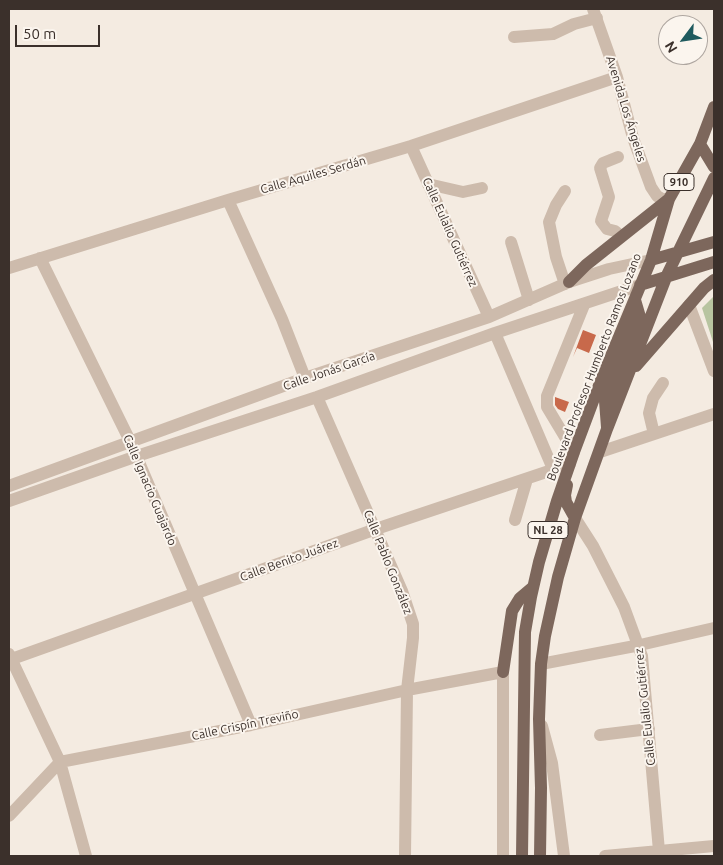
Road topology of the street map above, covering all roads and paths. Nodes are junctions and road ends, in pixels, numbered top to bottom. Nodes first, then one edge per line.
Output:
1 (595, 14) edge
2 (514, 37) dead end
3 (617, 78) junction
4 (714, 107) edge
5 (700, 144) junction
6 (411, 146) junction
7 (618, 157) dead end
8 (714, 167) edge
9 (714, 178) edge
10 (428, 184) junction
11 (482, 188) dead end
12 (566, 191) dead end
13 (669, 199) junction
14 (228, 200) junction
15 (621, 236) junction
16 (511, 242) dead end
17 (714, 242) edge
18 (678, 253) junction
19 (40, 258) junction
20 (651, 260) junction
21 (714, 262) edge
22 (9, 268) edge
23 (668, 275) junction
24 (714, 280) edge
25 (567, 283) junction
26 (640, 285) junction
27 (530, 300) junction
28 (635, 300) junction
29 (584, 305) junction
30 (689, 305) junction
31 (489, 317) junction
32 (495, 333) junction
33 (714, 371) edge
34 (630, 374) junction
35 (305, 378) junction
36 (663, 383) dead end
37 (317, 397) junction
38 (714, 414) edge
39 (607, 430) junction
40 (654, 434) junction
41 (130, 441) junction
42 (600, 452) junction
43 (137, 456) junction
44 (571, 462) junction
45 (553, 469) junction
46 (527, 479) junction
47 (9, 486) edge
48 (9, 501) edge
49 (575, 518) junction
50 (515, 520) dead end
51 (376, 529) junction
52 (533, 586) junction
53 (194, 593) junction
54 (714, 628) edge
55 (640, 645) junction
56 (9, 657) edge
57 (541, 664) junction
58 (504, 672) junction
59 (407, 690) junction
60 (539, 719) junction
61 (251, 725) junction
62 (649, 729) junction
63 (600, 735) dead end
64 (60, 762) junction
65 (9, 816) edge
66 (714, 846) edge
67 (660, 851) junction
68 (86, 856) edge
69 (404, 856) edge
70 (502, 856) edge
71 (522, 856) edge
72 (540, 856) edge
73 (564, 856) edge
74 (605, 856) edge

1 - 2 street
1 - 3 street, Avenida Los Ángeles
3 - 6 street, Calle Aquiles Serdán
3 - 13 street, Avenida Los Ángeles
4 - 5 main road, Boulevard Profesor Humberto Ramos Lozano / 910
5 - 8 main road
5 - 13 main road, Boulevard Profesor Humberto Ramos Lozano / 910
6 - 10 street, Calle Eulalio Gutiérrez
6 - 14 street, Calle Aquiles Serdán
7 - 15 street
9 - 18 main road, 910
10 - 11 street
10 - 31 street, Calle Eulalio Gutiérrez
12 - 25 street
13 - 15 main road
13 - 20 main road, Boulevard Profesor Humberto Ramos Lozano / 910
14 - 19 street, Calle Aquiles Serdán
14 - 35 street
15 - 25 main road
16 - 27 street
17 - 18 main road
18 - 20 main road
18 - 23 main road, NL 28
19 - 22 street, Calle Aquiles Serdán
19 - 41 street, Calle Ignacio Guajardo
20 - 25 street, Calle Jonás García
20 - 26 main road, Boulevard Profesor Humberto Ramos Lozano / NL 28
21 - 23 main road
23 - 26 main road
23 - 34 main road, NL 28
24 - 30 main road
25 - 27 street, Calle Jonás García
26 - 28 main road, Boulevard Profesor Humberto Ramos Lozano / NL 28
26 - 29 street, Calle Jonás García
27 - 31 street, Calle Jonás García
28 - 39 main road
28 - 44 main road, Boulevard Profesor Humberto Ramos Lozano / NL 28
29 - 32 street, Calle Jonás García
29 - 44 street
30 - 33 street
30 - 34 main road
31 - 35 street, Calle Jonás García
32 - 37 street, Calle Jonás García
32 - 45 street
34 - 39 main road, NL 28
35 - 41 street, Calle Jonás García
36 - 40 street
37 - 43 street, Calle Jonás García
37 - 51 street, Calle Pablo González
38 - 40 street
39 - 42 main road, NL 28
40 - 42 street
41 - 43 street, Calle Ignacio Guajardo
41 - 47 street, Calle Jonás García
42 - 49 main road, NL 28
43 - 48 street, Calle Jonás García
43 - 53 street, Calle Ignacio Guajardo
44 - 45 street, Calle Benito Juárez
44 - 49 main road
44 - 52 main road, Boulevard Profesor Humberto Ramos Lozano / NL 28
45 - 46 street, Calle Benito Juárez
46 - 50 street
46 - 51 street, Calle Benito Juárez
49 - 55 street, Calle Eulalio Gutiérrez
49 - 57 main road, NL 28
51 - 53 street, Calle Benito Juárez
51 - 59 street, Calle Pablo González
52 - 58 main road
52 - 71 main road, Boulevard Profesor Humberto Ramos Lozano / NL 28
53 - 56 street, Calle Benito Juárez
53 - 61 street, Calle Ignacio Guajardo
54 - 55 street
55 - 57 street
55 - 62 street, Calle Eulalio Gutiérrez
56 - 64 street
57 - 60 main road, NL 28
58 - 59 street, Calle Crispín Treviño
58 - 70 street
59 - 61 street, Calle Crispín Treviño
59 - 69 street, Calle Pablo González
60 - 72 main road, NL 28
60 - 73 street
61 - 64 street, Calle Crispín Treviño
62 - 63 street
62 - 67 street, Calle Eulalio Gutiérrez
64 - 65 street
64 - 68 street
66 - 67 street
67 - 74 street

